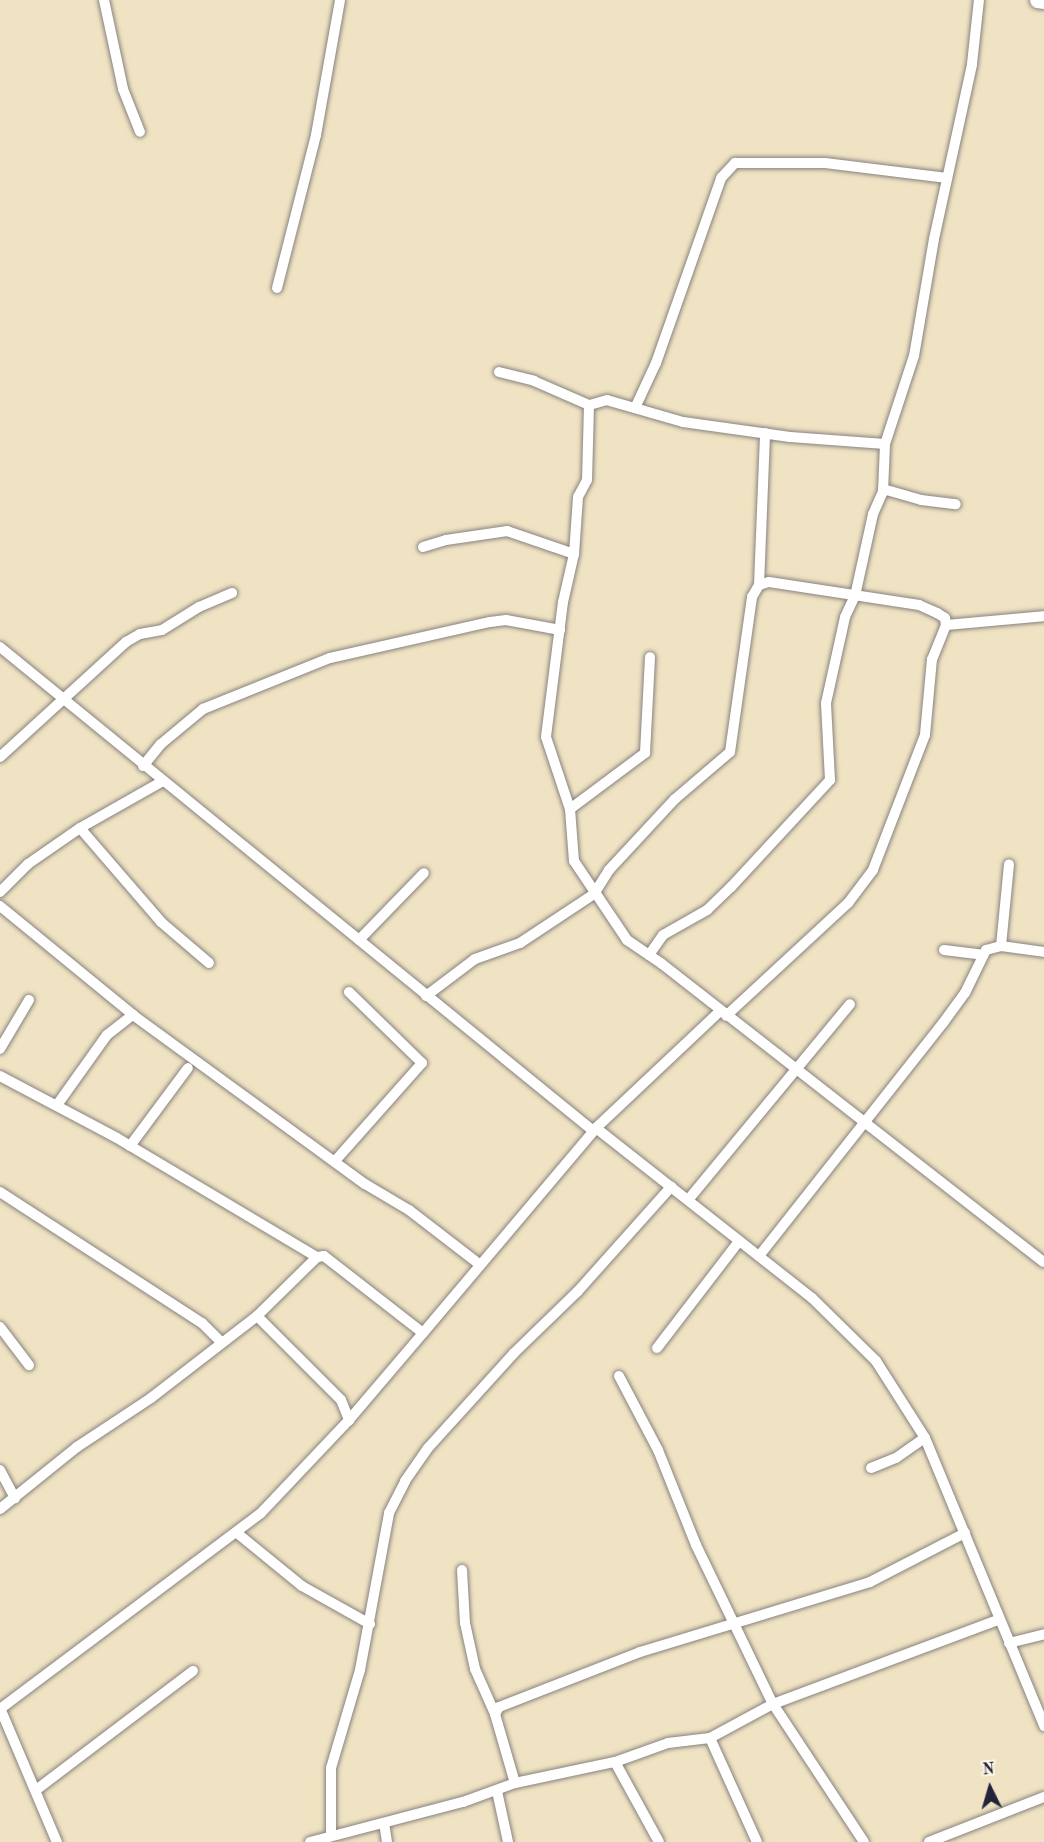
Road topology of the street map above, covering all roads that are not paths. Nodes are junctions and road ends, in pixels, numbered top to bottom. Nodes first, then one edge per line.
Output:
1 (104, 0) edge
2 (340, 0) edge
3 (979, 0) edge
4 (1036, 0) edge
5 (1044, 2) edge
6 (140, 132) dead end
7 (947, 178) junction
8 (277, 288) dead end
9 (499, 372) dead end
10 (589, 405) junction
11 (636, 408) junction
12 (765, 433) junction
13 (885, 444) junction
14 (883, 489) junction
15 (956, 504) dead end
16 (423, 547) dead end
17 (574, 554) junction
18 (759, 585) junction
19 (232, 593) dead end
20 (855, 596) junction
21 (1044, 616) edge
22 (946, 625) junction
23 (560, 630) junction
24 (0, 647) edge
25 (651, 657) dead end
26 (63, 699) junction
27 (0, 757) edge
28 (143, 766) junction
29 (163, 782) junction
30 (570, 809) junction
31 (80, 828) junction
32 (1009, 864) dead end
33 (424, 873) dead end
34 (0, 892) edge
35 (594, 894) junction
36 (0, 906) edge
37 (358, 940) junction
38 (1001, 946) junction
39 (944, 951) dead end
40 (1044, 952) edge
41 (649, 955) junction
42 (982, 955) junction
43 (209, 963) dead end
44 (349, 992) dead end
45 (426, 996) junction
46 (29, 1000) dead end
47 (850, 1004) dead end
48 (723, 1014) junction
49 (133, 1015) junction
50 (0, 1049) edge
51 (188, 1068) dead end
52 (794, 1069) junction
53 (0, 1076) edge
54 (57, 1105) junction
55 (864, 1124) junction
56 (594, 1129) junction
57 (130, 1146) junction
58 (335, 1161) junction
59 (671, 1187) junction
60 (0, 1192) edge
61 (688, 1200) junction
62 (739, 1240) junction
63 (759, 1256) junction
64 (316, 1257) junction
65 (1044, 1262) edge
66 (479, 1264) junction
67 (257, 1316) junction
68 (0, 1327) edge
69 (423, 1333) junction
70 (222, 1343) junction
71 (657, 1348) dead end
72 (29, 1365) dead end
73 (619, 1376) dead end
74 (349, 1420) junction
75 (925, 1438) junction
76 (871, 1468) dead end
77 (0, 1470) edge
78 (15, 1498) junction
79 (0, 1509) edge
80 (237, 1533) junction
81 (965, 1533) junction
82 (462, 1570) dead end
83 (999, 1620) junction
84 (731, 1622) junction
85 (370, 1624) junction
86 (1044, 1634) edge
87 (1009, 1643) junction
88 (193, 1671) dead end
89 (773, 1704) junction
90 (0, 1709) edge
91 (495, 1714) junction
92 (1044, 1726) edge
93 (710, 1738) junction
94 (615, 1762) junction
95 (515, 1783) junction
96 (36, 1790) junction
97 (496, 1791) junction
98 (1044, 1797) edge
99 (384, 1823) junction
100 (331, 1836) junction
101 (57, 1842) edge
102 (310, 1842) edge
103 (387, 1842) edge
104 (508, 1842) edge
105 (659, 1842) edge
106 (757, 1842) edge
107 (864, 1842) edge
108 (929, 1842) edge

1 - 6 street
2 - 8 street
3 - 7 street
4 - 5 street
7 - 11 street
7 - 13 street
9 - 10 street
10 - 11 street
10 - 17 street
11 - 12 street
12 - 13 street
12 - 18 street
13 - 14 street
14 - 15 street
14 - 20 street
16 - 17 street
17 - 23 street
18 - 20 street
18 - 35 street
19 - 26 street
20 - 22 street
20 - 41 street
21 - 22 street
22 - 48 street
23 - 28 street
23 - 30 street
24 - 26 street
25 - 30 street
26 - 27 street
26 - 28 street
28 - 29 street
29 - 31 street
29 - 37 street
30 - 35 street
31 - 34 street
31 - 43 street
32 - 38 street
33 - 37 street
35 - 41 street
35 - 45 street
36 - 49 street
37 - 45 street
38 - 40 street
38 - 42 street
39 - 42 street
41 - 48 street
42 - 55 street
44 - 58 street
45 - 56 street
46 - 50 street
47 - 52 street
48 - 52 street
48 - 56 street
49 - 54 street
49 - 58 street
51 - 57 street
52 - 55 street
52 - 61 street
53 - 54 street
54 - 57 street
55 - 63 street
55 - 65 street
56 - 59 street
56 - 66 street
57 - 64 street
58 - 66 street
59 - 61 street
59 - 85 street
60 - 70 street
61 - 62 street
62 - 63 street
62 - 71 street
63 - 75 street
64 - 67 street
64 - 69 street
66 - 69 street
67 - 70 street
67 - 74 street
68 - 72 street
69 - 74 street
70 - 78 street
73 - 84 street
74 - 80 street
75 - 76 street
75 - 81 street
77 - 78 street
78 - 79 street
80 - 85 street
80 - 90 street
81 - 83 street
81 - 84 street
82 - 91 street
83 - 87 street
83 - 89 street
84 - 89 street
84 - 91 street
85 - 100 street
86 - 87 street
87 - 92 street
88 - 96 street
89 - 93 street
89 - 107 street
90 - 96 street
91 - 95 street
93 - 94 street
93 - 106 street
94 - 95 street
94 - 105 street
95 - 97 street
96 - 101 street
97 - 99 street
97 - 104 street
98 - 108 street
99 - 100 street
99 - 103 street
100 - 102 street

